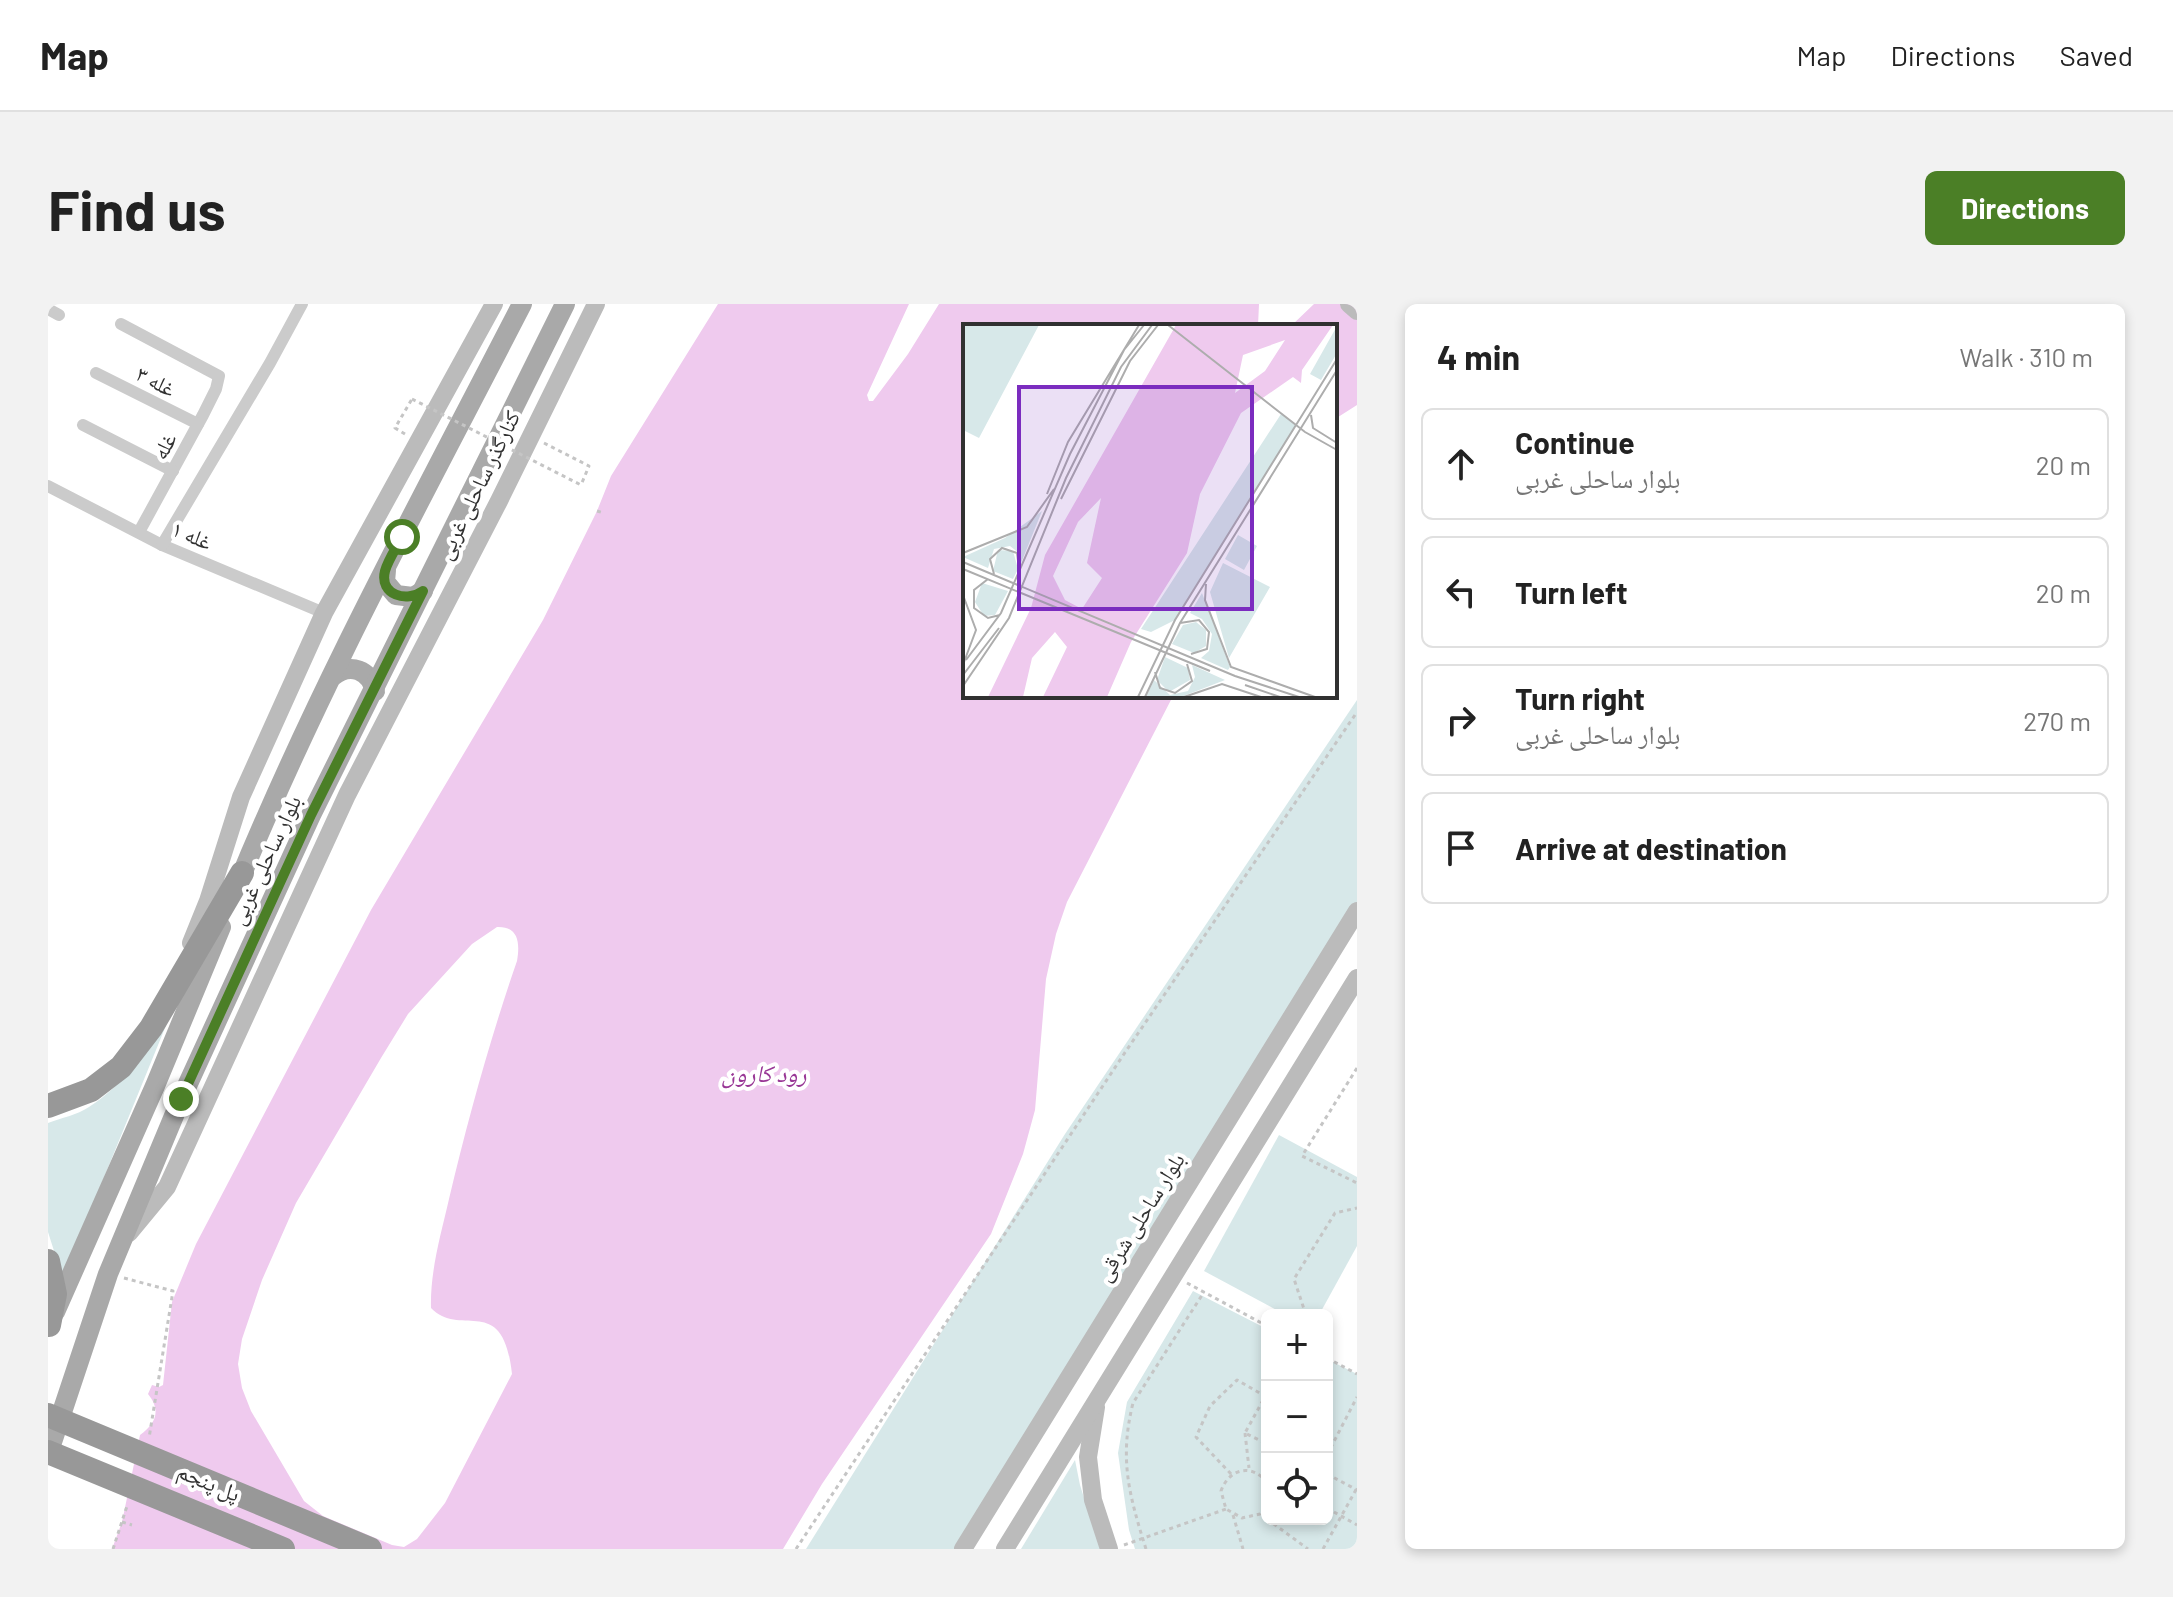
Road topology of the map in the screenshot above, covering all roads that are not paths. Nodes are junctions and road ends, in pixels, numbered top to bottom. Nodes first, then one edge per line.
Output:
1 (302, 304) edge
2 (494, 304) edge
3 (522, 304) edge
4 (565, 304) edge
5 (596, 304) edge
6 (1349, 304) edge
7 (1357, 311) edge
8 (121, 324) dead end
9 (96, 373) dead end
10 (198, 424) junction
11 (83, 425) dead end
12 (173, 471) junction
13 (48, 486) edge
14 (139, 532) junction
15 (162, 545) junction
16 (386, 570) junction
17 (423, 591) junction
18 (324, 613) junction
19 (333, 676) junction
20 (375, 691) junction
21 (242, 873) junction
22 (1357, 911) edge
23 (1357, 978) edge
24 (166, 1004) junction
25 (48, 1106) edge
26 (122, 1241) junction
27 (48, 1261) edge
28 (49, 1326) edge
29 (1098, 1398) junction
30 (48, 1415) edge
31 (48, 1453) edge
32 (1115, 1547) edge
33 (283, 1549) edge
34 (370, 1549) edge
35 (963, 1549) edge
36 (1005, 1549) edge

1 - 15 street
2 - 18 street
3 - 16 main road, بلوار ساحلی غربی
4 - 17 main road, بلوار ساحلی غربی
5 - 26 street, کنارگذر ساحلی غربی
6 - 7 street
8 - 10 street, غله
9 - 10 street, غله ۳
10 - 12 street, غله
11 - 12 street
12 - 14 street, غله
13 - 14 street, غله ۱
14 - 15 street, غله ۱
15 - 18 street, غله ۱
16 - 17 main road
16 - 19 main road, بلوار ساحلی غربی
17 - 20 main road, بلوار ساحلی غربی
18 - 24 street
19 - 20 main road
19 - 21 main road, بلوار ساحلی غربی
20 - 26 main road, بلوار ساحلی غربی
21 - 24 highway
21 - 28 main road, بلوار ساحلی غربی
22 - 35 street, بلوار ساحلی شرقی
23 - 29 street
24 - 25 highway
26 - 31 main road, بلوار ساحلی غربی
27 - 28 highway
29 - 32 street
29 - 36 street
30 - 34 highway, پل پنجم, bridge
31 - 33 highway, پل پنجم, bridge

